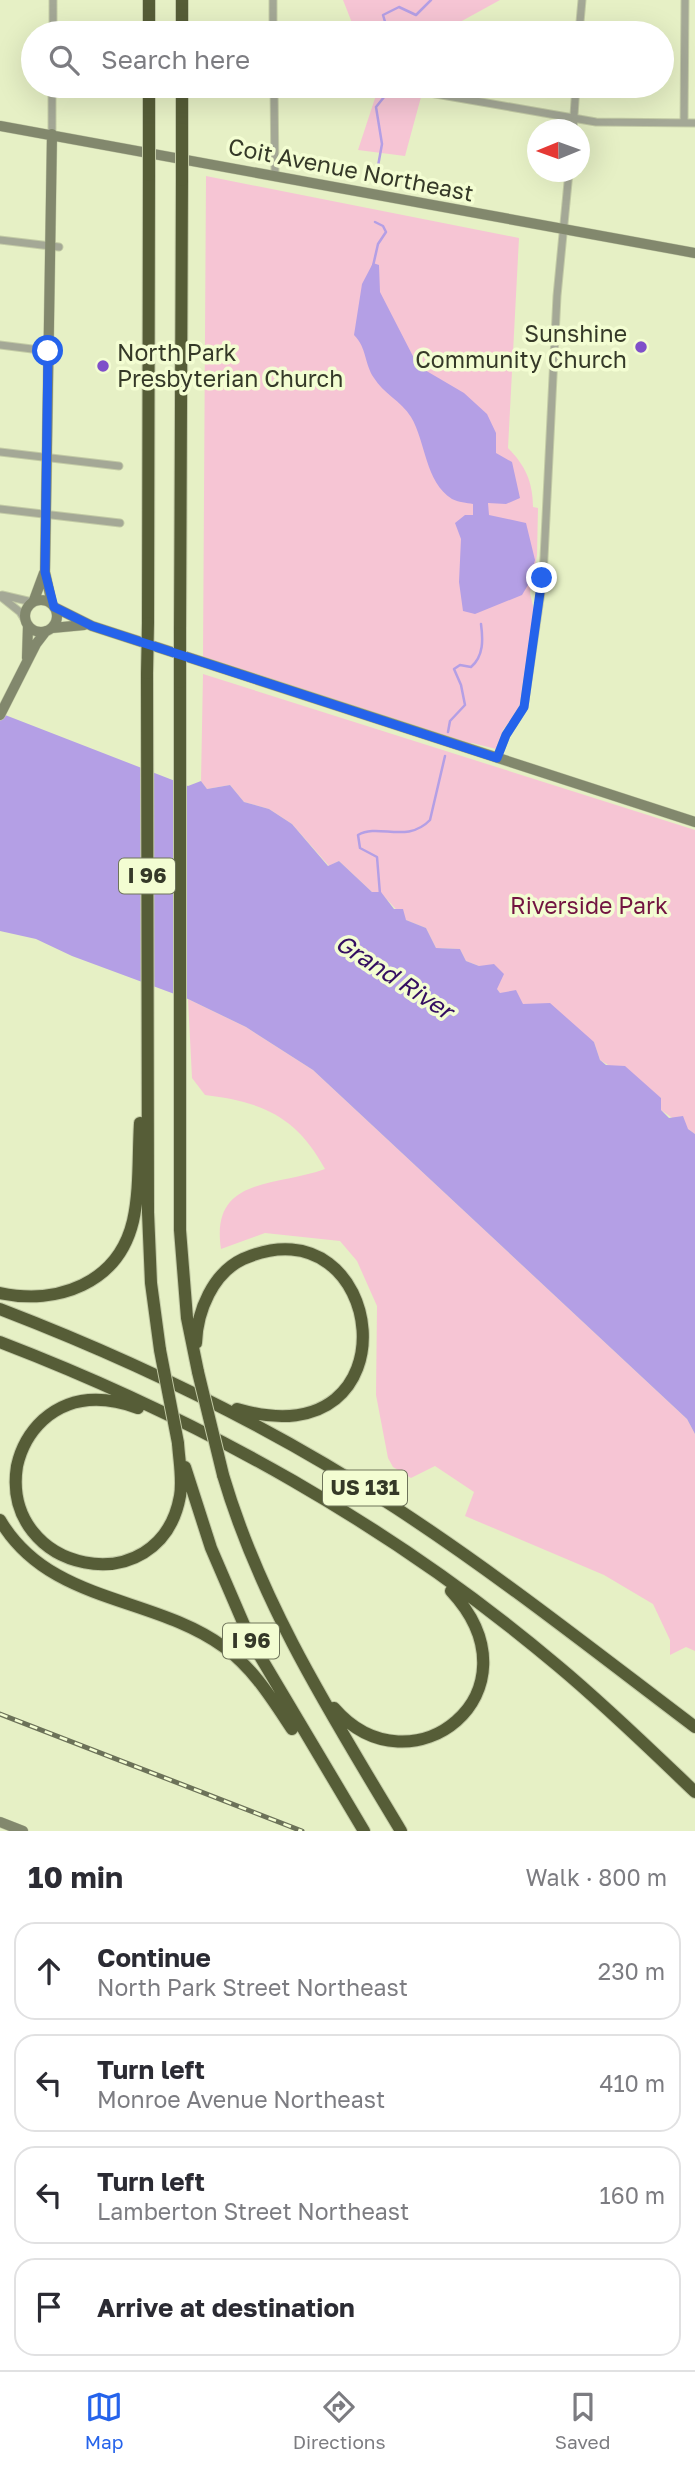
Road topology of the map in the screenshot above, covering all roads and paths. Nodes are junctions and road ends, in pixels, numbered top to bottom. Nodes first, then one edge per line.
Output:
1 (53, 0) edge
2 (149, 0) edge
3 (182, 0) edge
4 (274, 0) edge
5 (582, 0) edge
6 (685, 0) edge
7 (53, 21) edge
8 (149, 21) edge
9 (182, 21) edge
10 (274, 21) edge
11 (580, 21) edge
12 (52, 98) edge
13 (149, 98) edge
14 (182, 98) edge
15 (274, 98) edge
16 (461, 98) edge
17 (575, 98) edge
18 (574, 116) junction
19 (574, 119) edge
20 (684, 123) junction
21 (695, 123) edge
22 (0, 126) edge
23 (51, 134) junction
24 (275, 175) junction
25 (568, 182) edge
26 (564, 229) junction
27 (0, 240) edge
28 (54, 246) junction
29 (695, 253) edge
30 (0, 345) edge
31 (48, 351) junction
32 (0, 452) edge
33 (46, 458) junction
34 (119, 466) dead end
35 (0, 509) edge
36 (47, 514) junction
37 (120, 523) dead end
38 (45, 572) junction
39 (0, 595) edge
40 (33, 601) junction
41 (53, 606) junction
42 (26, 623) junction
43 (92, 626) junction
44 (49, 630) junction
45 (27, 662) junction
46 (0, 715) edge
47 (497, 758) junction
48 (695, 822) edge
49 (148, 1064) junction
50 (0, 1293) edge
51 (0, 1309) edge
52 (0, 1342) edge
53 (197, 1366) junction
54 (217, 1403) junction
55 (199, 1428) junction
56 (178, 1443) junction
57 (0, 1520) edge
58 (435, 1572) junction
59 (309, 1676) junction
60 (695, 1727) edge
61 (324, 1768) junction
62 (695, 1792) edge
63 (0, 1822) edge
64 (362, 1827) edge
65 (23, 1831) edge
66 (401, 1831) edge

1 - 7 street
2 - 8 highway
3 - 9 highway
4 - 10 street
5 - 11 street
6 - 20 street
12 - 23 street
13 - 49 highway, I 96, bridge
14 - 53 highway, I 96, bridge
15 - 24 street
16 - 18 street
17 - 18 street
18 - 19 street
18 - 20 street
20 - 21 street
22 - 23 main road, Coit Avenue Northeast
23 - 24 main road, Coit Avenue Northeast
23 - 28 main road
24 - 26 main road, Coit Avenue Northeast
25 - 26 street
26 - 29 main road, Coit Avenue Northeast
26 - 47 street
27 - 28 street
28 - 31 main road
30 - 31 street
31 - 33 main road
32 - 33 street
33 - 34 street
33 - 36 main road
35 - 36 street
36 - 37 street
36 - 38 main road
38 - 40 main road
38 - 41 main road
39 - 40 street
39 - 42 street
40 - 41 main road
40 - 42 main road
41 - 43 main road
41 - 44 main road
42 - 44 main road
42 - 45 main road
43 - 44 main road
43 - 47 main road
44 - 45 main road
45 - 46 main road
47 - 48 main road
49 - 50 highway
49 - 56 highway, I 96, bridge
51 - 54 highway, US 131
52 - 55 highway, US 131
53 - 54 highway
53 - 59 highway, I 96, bridge
54 - 60 highway, US 131
55 - 56 highway
55 - 58 highway, US 131
56 - 61 highway, I 96
57 - 61 highway
58 - 59 highway
58 - 62 highway, US 131
59 - 66 highway, I 96
61 - 64 highway, I 96
63 - 65 main road

